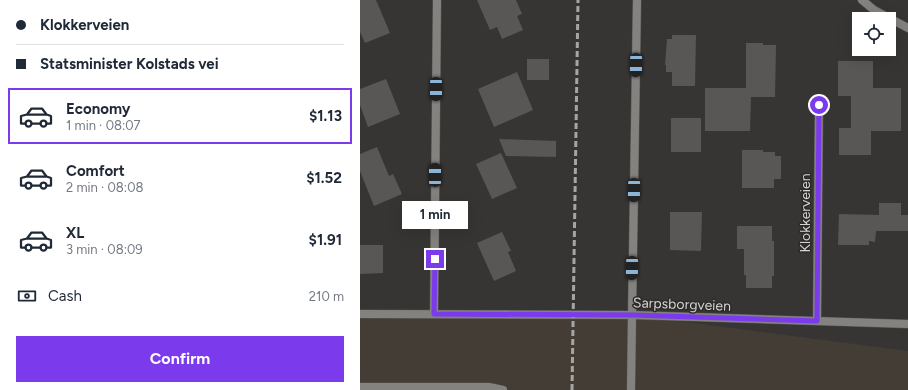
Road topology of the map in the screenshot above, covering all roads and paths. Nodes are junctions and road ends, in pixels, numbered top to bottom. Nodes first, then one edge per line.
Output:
1 (437, 0) edge
2 (637, 0) edge
3 (862, 0) edge
4 (908, 28) edge
5 (819, 105) dead end
6 (360, 314) edge
7 (434, 314) junction
8 (632, 315) junction
9 (817, 321) junction
10 (908, 324) edge
11 (365, 388) edge
12 (503, 390) edge
13 (631, 390) edge

1 - 7 street
2 - 8 street
3 - 4 street
5 - 9 street, Klokkerveien
6 - 7 street, Sarpsborgveien
7 - 8 street, Sarpsborgveien
8 - 9 street, Sarpsborgveien
8 - 13 street
9 - 10 street, Sarpsborgveien
11 - 12 street

